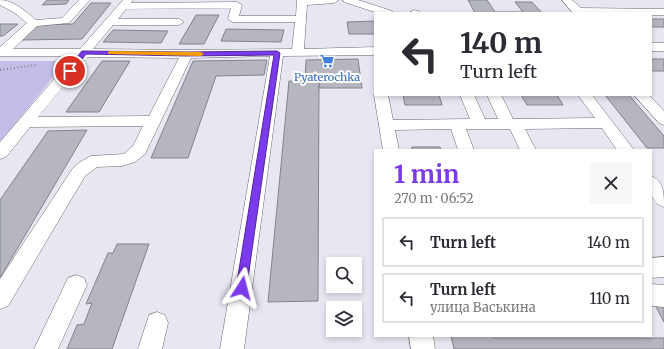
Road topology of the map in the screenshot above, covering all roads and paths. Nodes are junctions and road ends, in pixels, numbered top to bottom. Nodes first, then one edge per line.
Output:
1 (85, 0) edge
2 (334, 0) edge
3 (348, 0) edge
4 (567, 0) edge
5 (652, 0) edge
6 (0, 1) edge
7 (302, 1) edge
8 (125, 3) edge
9 (664, 9) edge
10 (560, 10) dead end
11 (576, 10) junction
12 (385, 12) edge
13 (664, 12) edge
14 (300, 19) junction
15 (110, 22) junction
16 (179, 22) dead end
17 (34, 23) junction
18 (652, 47) edge
19 (664, 47) edge
20 (1, 52) edge
21 (85, 52) junction
22 (277, 53) junction
23 (298, 53) junction
24 (187, 54) junction
25 (374, 54) edge
26 (381, 96) edge
27 (468, 96) edge
28 (495, 96) edge
29 (586, 96) edge
30 (642, 96) edge
31 (664, 120) edge
32 (154, 121) junction
33 (26, 122) junction
34 (606, 123) junction
35 (480, 124) junction
36 (512, 124) junction
37 (386, 125) junction
38 (457, 125) junction
39 (390, 149) edge
40 (466, 149) edge
41 (527, 149) edge
42 (625, 149) edge
43 (0, 153) edge
44 (652, 184) edge
45 (664, 200) edge
46 (652, 268) edge
47 (664, 268) edge
48 (76, 285) dead end
49 (652, 295) edge
50 (664, 296) edge
51 (0, 298) edge
52 (157, 323) dead end
53 (421, 337) edge
54 (46, 349) edge
55 (150, 349) edge
56 (232, 349) edge
57 (423, 349) edge

1 - 17 street
2 - 7 street
3 - 12 street
4 - 11 street
5 - 9 street
6 - 17 street
7 - 14 street
8 - 14 street
8 - 15 street
10 - 11 street
11 - 13 street
14 - 23 street
15 - 16 street
15 - 21 street
17 - 20 street
18 - 19 street
20 - 21 street
21 - 24 street
21 - 33 street
22 - 23 street
22 - 24 street
22 - 56 street
23 - 25 street
24 - 32 street
26 - 37 street
27 - 35 street
28 - 36 street
29 - 34 street
30 - 31 street
32 - 33 street
32 - 51 street
33 - 43 street
34 - 36 street
34 - 42 street
35 - 36 street
35 - 38 street
36 - 41 street
37 - 38 street
37 - 39 street
38 - 40 street
44 - 45 street
46 - 47 street
48 - 54 street
49 - 50 street
52 - 55 street
53 - 57 street

